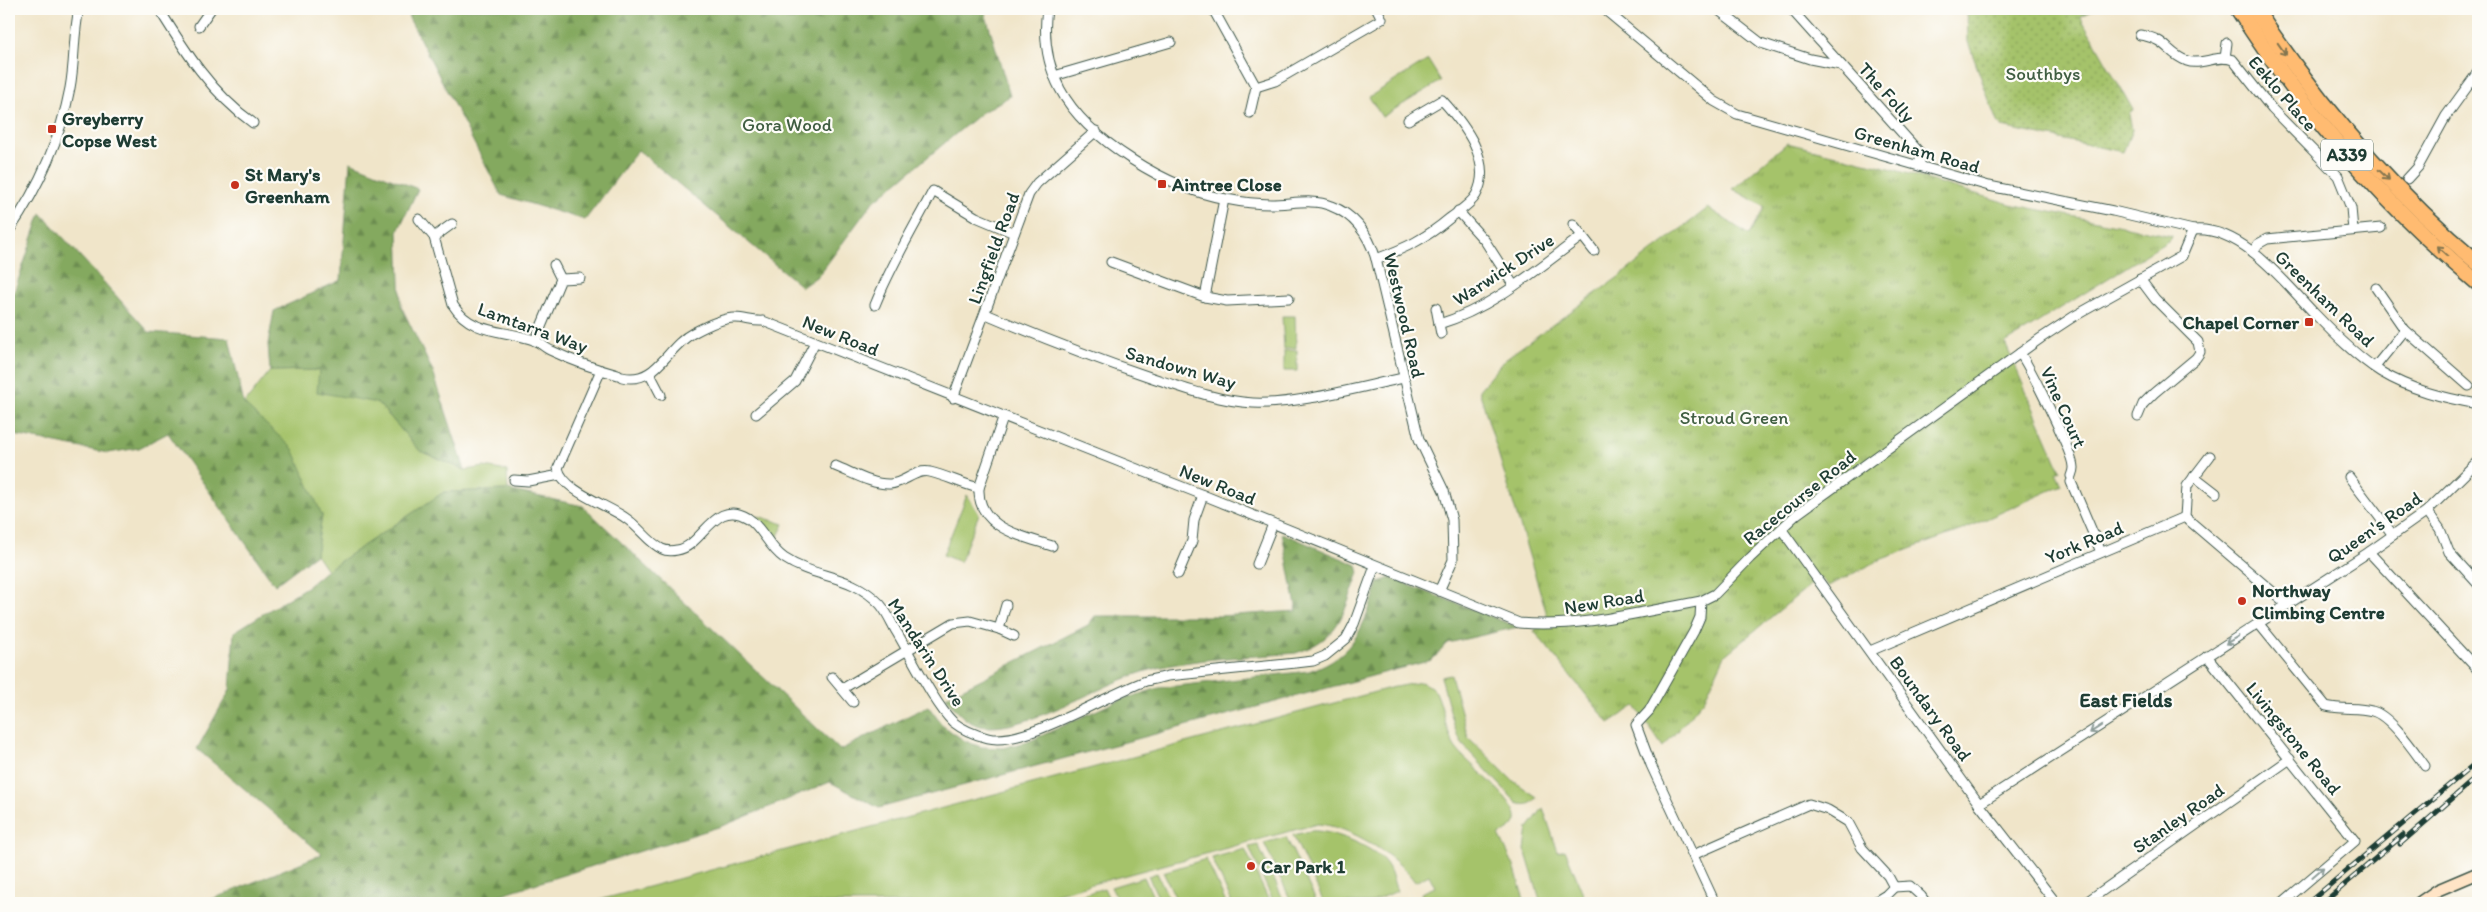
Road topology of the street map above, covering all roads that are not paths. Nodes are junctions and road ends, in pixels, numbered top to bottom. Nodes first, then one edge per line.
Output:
1 (79, 9) edge
2 (159, 9) edge
3 (211, 9) edge
4 (1046, 9) edge
5 (1213, 9) edge
6 (1377, 9) edge
7 (1604, 9) edge
8 (1619, 9) edge
9 (1717, 9) edge
10 (1791, 9) edge
11 (2238, 9) edge
12 (2255, 9) edge
13 (1612, 16) junction
14 (199, 26) dead end
15 (2140, 36) dead end
16 (1171, 42) dead end
17 (2227, 42) dead end
18 (2225, 58) junction
19 (1841, 65) junction
20 (2478, 72) edge
21 (1054, 76) junction
22 (1256, 87) junction
23 (1250, 113) dead end
24 (1408, 120) dead end
25 (253, 123) dead end
26 (1096, 131) junction
27 (1920, 166) junction
28 (2407, 179) dead end
29 (936, 181) dead end
30 (933, 191) junction
31 (1224, 199) junction
32 (1458, 211) junction
33 (419, 219) dead end
34 (452, 224) dead end
35 (1573, 224) dead end
36 (2381, 228) dead end
37 (9, 230) edge
38 (2193, 230) junction
39 (2353, 230) junction
40 (1014, 233) junction
41 (1582, 236) junction
42 (434, 237) junction
43 (1594, 250) dead end
44 (2253, 252) junction
45 (1376, 259) junction
46 (1111, 262) dead end
47 (2478, 263) edge
48 (554, 266) dead end
49 (580, 278) dead end
50 (561, 279) junction
51 (2140, 280) junction
52 (2478, 283) edge
53 (1514, 286) junction
54 (2376, 288) dead end
55 (1205, 297) junction
56 (1289, 298) dead end
57 (875, 304) dead end
58 (1436, 308) dead end
59 (986, 314) junction
60 (1439, 324) junction
61 (2405, 330) junction
62 (1441, 334) dead end
63 (535, 341) junction
64 (815, 342) junction
65 (2020, 353) junction
66 (2375, 367) junction
67 (601, 370) junction
68 (650, 374) junction
69 (1403, 378) junction
70 (2469, 386) dead end
71 (661, 394) dead end
72 (953, 398) junction
73 (2478, 404) edge
74 (756, 414) dead end
75 (2138, 416) dead end
76 (1004, 418) junction
77 (2210, 456) dead end
78 (2478, 461) edge
79 (835, 466) dead end
80 (560, 474) junction
81 (2194, 476) junction
82 (2349, 476) dead end
83 (514, 480) dead end
84 (979, 488) junction
85 (2216, 493) dead end
86 (1202, 495) junction
87 (2427, 511) junction
88 (2185, 517) junction
89 (1273, 524) junction
90 (1782, 530) junction
91 (2393, 535) junction
92 (1052, 546) dead end
93 (2101, 552) junction
94 (2369, 552) junction
95 (1257, 564) dead end
96 (1375, 566) junction
97 (1178, 574) dead end
98 (2478, 584) edge
99 (1439, 591) junction
100 (1701, 601) junction
101 (1006, 605) dead end
102 (2288, 605) junction
103 (2259, 624) junction
104 (999, 629) junction
105 (1014, 636) dead end
106 (907, 649) junction
107 (1870, 651) junction
108 (2207, 656) junction
109 (2478, 670) edge
110 (832, 677) dead end
111 (842, 689) junction
112 (853, 702) dead end
113 (2290, 760) junction
114 (2426, 766) dead end
115 (1979, 804) junction
116 (1693, 855) junction
117 (2478, 873) edge
118 (1894, 887) junction
119 (1715, 903) edge
120 (1872, 903) edge
121 (1926, 903) edge
122 (2056, 903) edge
123 (2085, 903) edge
124 (2282, 903) edge
125 (2419, 903) edge

1 - 37 street
2 - 25 street
3 - 14 street
4 - 21 street, Westwood Road
5 - 22 street
6 - 22 street
7 - 13 street, Greenham Road
8 - 13 street
9 - 19 street, The Folly
10 - 19 street, The Folly
52 -> 11 highway, A339
12 -> 47 highway, A339
13 - 27 street, Greenham Road
15 - 18 street, Eeklo Place
16 - 21 street
17 - 18 street, Eeklo Place
18 - 39 street, Eeklo Place
19 - 27 street, The Folly
20 - 28 street
21 - 26 street, Westwood Road
22 - 23 street
24 - 32 street
26 - 31 street, Westwood Road
26 - 40 street, Lingfield Road
27 - 38 street, Greenham Road
29 - 30 street
30 - 40 street
30 - 57 street
31 - 45 street, Westwood Road
31 - 55 street
32 - 45 street
32 - 53 street
33 - 42 street, Lamtarra Way
34 - 42 street
35 - 41 street, Warwick Drive
36 - 39 street, Greenham Road
38 - 44 street, Greenham Road
38 - 51 street, Racecourse Road
39 - 44 street, Greenham Road
40 - 59 street, Lingfield Road
41 - 43 street, Warwick Drive
41 - 53 street, Warwick Drive
42 - 63 street, Lamtarra Way
44 - 66 street, Greenham Road
45 - 69 street, Westwood Road
46 - 55 street
48 - 50 street
49 - 50 street
50 - 63 street
51 - 65 street, Racecourse Road
51 - 75 street
53 - 60 street, Warwick Drive
54 - 61 street, Greenham Road
55 - 56 street
58 - 60 street, Warwick Drive
59 - 69 street, Sandown Way
59 - 72 street, Lingfield Road
60 - 62 street, Warwick Drive
61 - 66 street, Greenham Road
61 - 70 street, Greenham Road
63 - 67 street, Lamtarra Way
64 - 68 street, New Road
64 - 72 street, New Road
64 - 74 street
65 - 90 street, Racecourse Road
65 - 93 street, Vine Court
66 - 73 street, Greenham Road
67 - 68 street, Lamtarra Way
67 - 80 street
68 - 71 street
69 - 99 street, Westwood Road
72 - 76 street, New Road
76 - 84 street
76 - 86 street, New Road
77 - 81 street
78 - 87 street, Queen's Road
79 - 84 street
80 - 83 street
80 - 106 street, Mandarin Drive
81 - 85 street
81 - 88 street
82 - 91 street
84 - 92 street
86 - 89 street, New Road
86 - 97 street
87 - 91 street, Queen's Road
87 - 98 street
88 - 93 street, York Road
88 - 102 street
89 - 95 street
89 - 96 street, New Road
90 - 100 street, Racecourse Road
90 - 107 street, Boundary Road
91 - 94 street, Queen's Road
93 - 107 street, York Road
94 - 102 street, Queen's Road
94 - 109 street
96 - 99 street, New Road
96 - 106 street, Mandarin Drive
99 - 100 street, New Road
100 - 116 street
101 - 104 street
102 - 103 street, Queen's Road
103 -> 108 street, Queen's Road
103 - 114 street
104 - 105 street
104 - 106 street
106 - 111 street
107 - 115 street, Boundary Road
108 - 113 street, Livingstone Road
108 -> 115 street, Queen's Road
110 - 111 street
111 - 112 street
113 - 123 street, Stanley Road
124 -> 113 street, Livingstone Road
115 - 122 street, Boundary Road
116 - 118 street
116 - 119 street
117 - 125 main road
118 - 120 street
118 - 121 street

